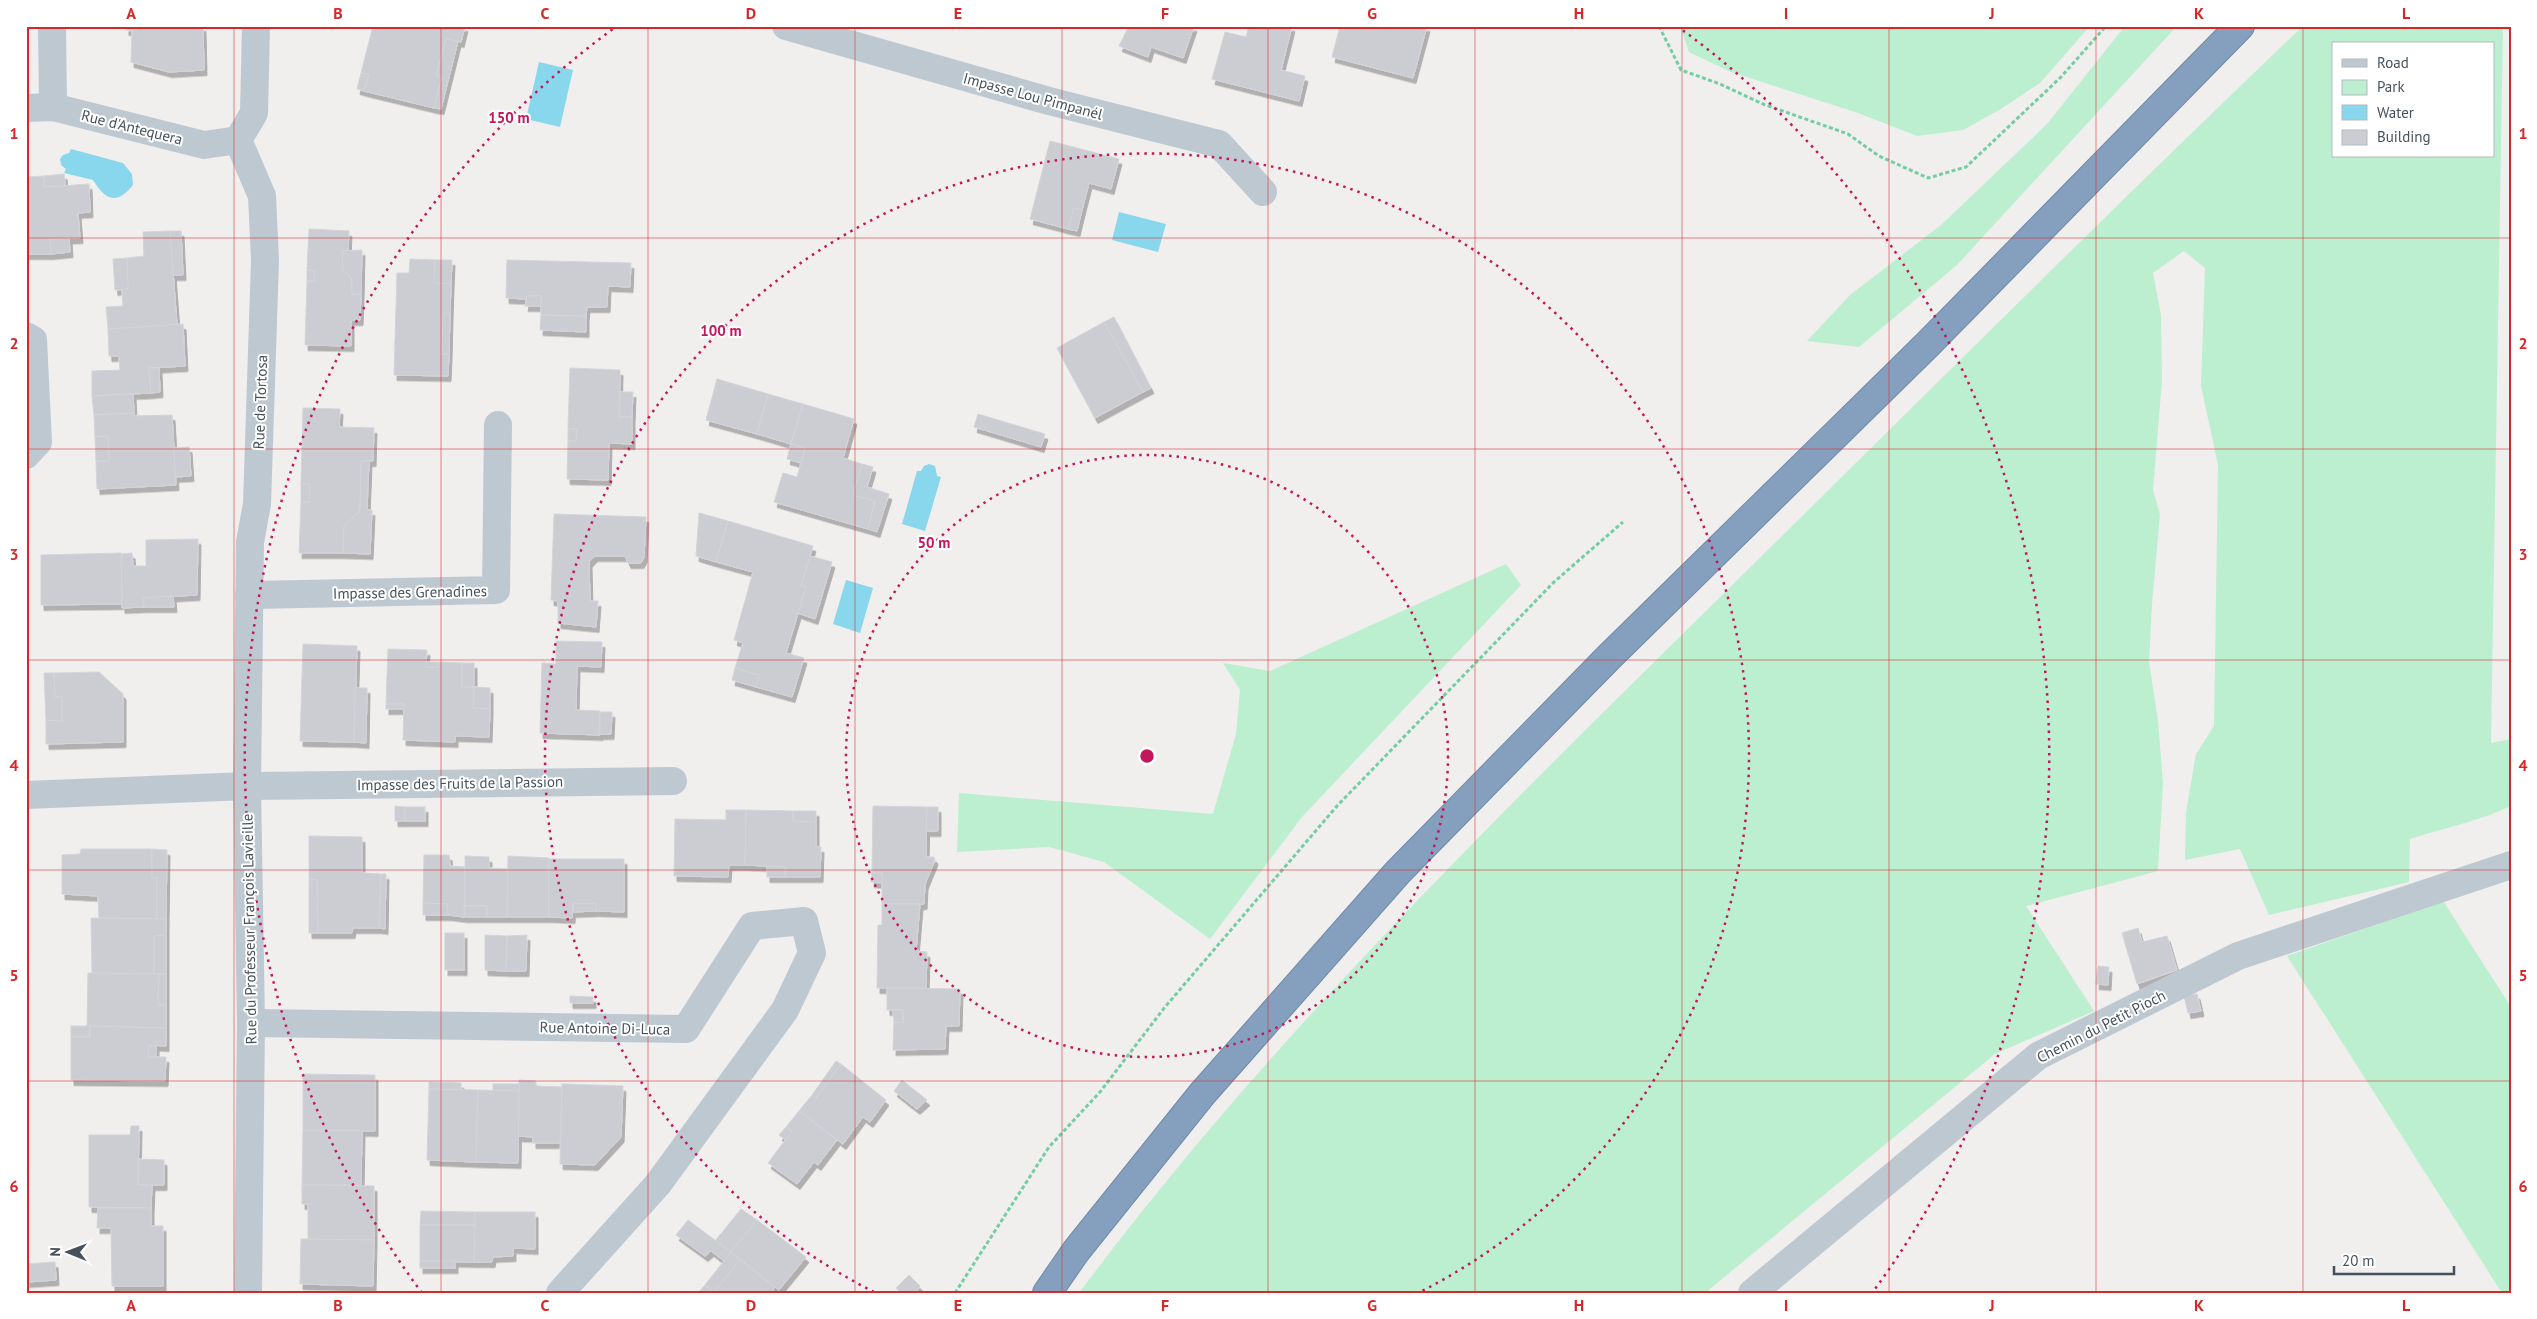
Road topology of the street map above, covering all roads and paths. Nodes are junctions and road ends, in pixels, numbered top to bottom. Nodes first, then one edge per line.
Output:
1 (52, 26) edge
2 (256, 26) edge
3 (786, 26) edge
4 (1659, 26) edge
5 (2106, 26) edge
6 (2239, 28) edge
7 (40, 108) edge
8 (238, 140) junction
9 (1263, 192) dead end
10 (26, 336) edge
11 (498, 425) dead end
12 (26, 455) edge
13 (1623, 522) dead end
14 (249, 595) junction
15 (673, 781) dead end
16 (247, 786) junction
17 (26, 795) edge
18 (2511, 865) edge
19 (251, 1023) junction
20 (248, 1293) edge
21 (560, 1293) edge
22 (955, 1293) edge
23 (1047, 1293) edge
24 (1752, 1293) edge

1 - 7 street
2 - 8 street
3 - 9 street, Impasse Lou Pimpanél
4 - 5 path
6 - 23 highway
7 - 8 street, Rue d'Antequera
8 - 14 street, Rue de Tortosa
10 - 12 street
11 - 14 street, Impasse des Grenadines
13 - 22 path
14 - 16 street, Rue de Tortosa
15 - 16 street, Impasse des Fruits de la Passion
16 - 17 street
16 - 19 street, Rue du Professeur François Lavieille
18 - 24 street, Chemin du Petit Pioch
19 - 20 street, Rue du Professeur François Lavieille
19 - 21 street, Rue Antoine Di-Luca

